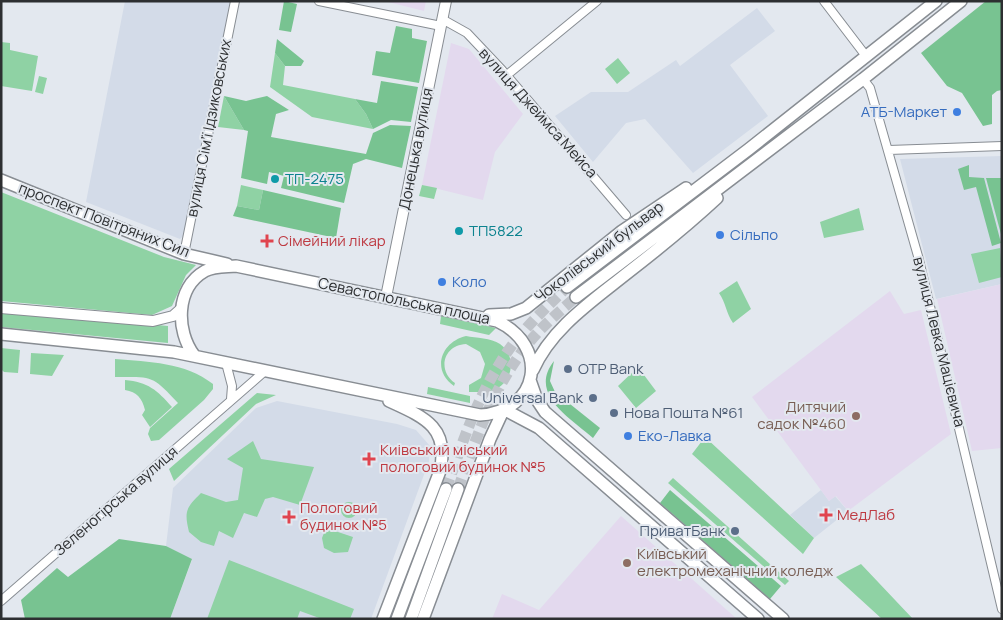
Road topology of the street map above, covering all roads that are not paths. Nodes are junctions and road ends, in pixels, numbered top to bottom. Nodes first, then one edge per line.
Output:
1 (235, 1) edge
2 (319, 1) edge
3 (446, 1) edge
4 (597, 1) edge
5 (824, 1) edge
6 (936, 1) edge
7 (962, 1) edge
8 (441, 22) junction
9 (866, 56) junction
10 (507, 75) junction
11 (863, 79) junction
12 (1002, 146) edge
13 (749, 149) junction
14 (889, 150) junction
15 (756, 160) junction
16 (1, 180) edge
17 (626, 215) dead end
18 (184, 254) junction
19 (236, 266) junction
20 (567, 287) tunnel mouth
21 (576, 296) tunnel mouth
22 (386, 297) junction
23 (1, 308) edge
24 (182, 308) junction
25 (466, 313) junction
26 (1, 334) edge
27 (194, 355) junction
28 (226, 363) junction
29 (265, 371) junction
30 (531, 376) junction
31 (372, 392) junction
32 (231, 399) junction
33 (504, 410) junction
34 (1, 601) edge
35 (1002, 609) edge
36 (383, 619) edge
37 (397, 619) edge
38 (411, 619) edge
39 (423, 619) edge
40 (758, 619) edge
41 (783, 619) edge

1 - 18 street, вулиця Сімʼї Ідзиковських
2 - 8 street, вулиця Джеймса Мейса
3 - 8 street, Донецька вулиця
4 - 10 street
5 - 9 street
6 - 9 main road, Чоколівський бульвар
7 - 11 main road, Чоколівський бульвар
8 - 10 street, вулиця Джеймса Мейса
8 - 22 street, Донецька вулиця
9 - 13 main road, Чоколівський бульвар
10 - 17 street, вулиця Джеймса Мейса
11 - 14 street, вулиця Левка Мацієвича
11 - 15 main road, Чоколівський бульвар
12 - 14 street
13 - 20 main road, Чоколівський бульвар
13 - 25 main road, Чоколівський бульвар
14 - 35 street, вулиця Левка Мацієвича
15 - 21 main road, Чоколівський бульвар
15 - 30 main road, Чоколівський бульвар
16 - 18 main road, проспект Повітряних Сил
18 - 19 main road, проспект Повітряних Сил
19 - 22 main road, Севастопольська площа
19 - 24 main road, Севастопольська площа
22 - 25 main road, Севастопольська площа
23 - 24 street
24 - 27 main road, Севастопольська площа
25 - 30 main road, Севастопольська площа
26 - 27 main road
27 - 28 main road
28 - 29 main road
28 - 32 street
29 - 31 main road
29 - 32 street, Зеленогірська вулиця
30 - 33 main road
30 - 41 main road
31 - 33 main road
31 - 36 main road
32 - 34 street, Зеленогірська вулиця
33 - 39 main road
33 - 40 main road
37 - 38 main road

